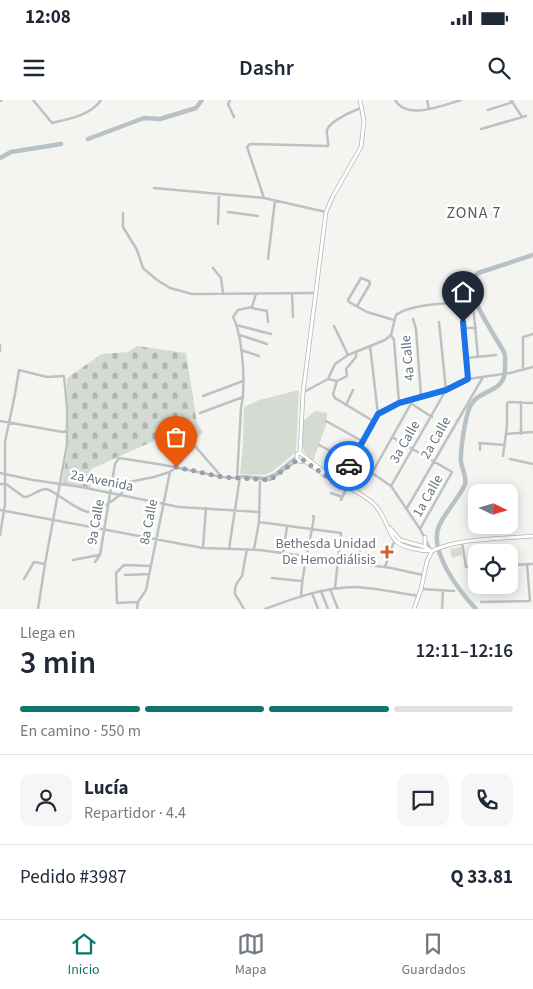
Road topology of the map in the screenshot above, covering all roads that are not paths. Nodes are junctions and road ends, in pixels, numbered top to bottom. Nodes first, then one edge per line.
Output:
1 (33, 100) edge
2 (101, 100) edge
3 (230, 100) edge
4 (360, 100) edge
5 (395, 100) edge
6 (427, 100) edge
7 (461, 100) edge
8 (512, 101) edge
9 (446, 102) edge
10 (362, 108) junction
11 (429, 109) junction
12 (488, 110) dead end
13 (526, 116) dead end
14 (234, 117) dead end
15 (522, 117) junction
16 (481, 129) dead end
17 (154, 188) dead end
18 (219, 194) junction
19 (264, 198) junction
20 (275, 200) junction
21 (228, 212) dead end
22 (326, 212) junction
23 (123, 213) dead end
24 (258, 216) dead end
25 (218, 224) dead end
26 (268, 259) dead end
27 (213, 268) dead end
28 (223, 293) junction
29 (315, 293) junction
30 (256, 294) junction
31 (292, 294) junction
32 (357, 306) junction
33 (251, 308) junction
34 (293, 317) dead end
35 (413, 319) dead end
36 (394, 320) junction
37 (268, 322) dead end
38 (440, 322) dead end
39 (463, 322) dead end
40 (236, 325) junction
41 (334, 326) dead end
42 (464, 328) junction
43 (476, 328) junction
44 (271, 334) dead end
45 (533, 334) edge
46 (240, 335) junction
47 (391, 335) junction
48 (267, 344) dead end
49 (0, 345) edge
50 (370, 346) junction
51 (241, 350) junction
52 (0, 351) edge
53 (356, 352) junction
54 (348, 355) junction
55 (496, 355) dead end
56 (258, 356) dead end
57 (478, 357) junction
58 (466, 358) junction
59 (533, 367) edge
60 (523, 370) junction
61 (483, 377) junction
62 (328, 379) junction
63 (468, 379) junction
64 (243, 381) junction
65 (337, 381) junction
66 (353, 390) dead end
67 (446, 390) junction
68 (303, 393) junction
69 (203, 396) dead end
70 (422, 396) junction
71 (244, 397) junction
72 (414, 399) junction
73 (522, 402) junction
74 (399, 403) junction
75 (533, 403) edge
76 (411, 404) junction
77 (346, 405) junction
78 (200, 413) dead end
79 (378, 414) junction
80 (432, 416) junction
81 (0, 421) edge
82 (326, 421) dead end
83 (373, 421) junction
84 (9, 423) junction
85 (67, 431) junction
86 (533, 432) edge
87 (506, 434) junction
88 (521, 434) junction
89 (392, 437) junction
90 (362, 442) junction
91 (319, 444) dead end
92 (505, 445) junction
93 (413, 449) junction
94 (480, 450) dead end
95 (300, 453) junction
96 (503, 456) dead end
97 (297, 458) junction
98 (303, 458) junction
99 (510, 459) dead end
100 (434, 461) junction
101 (351, 462) junction
102 (533, 464) edge
103 (176, 467) junction
104 (170, 472) junction
105 (0, 473) edge
106 (372, 473) junction
107 (5, 474) junction
108 (222, 477) junction
109 (238, 478) junction
110 (260, 479) junction
111 (340, 482) junction
112 (61, 483) junction
113 (0, 484) edge
114 (6, 484) junction
115 (392, 486) junction
116 (347, 487) junction
117 (111, 493) junction
118 (331, 493) dead end
119 (120, 495) junction
120 (58, 496) junction
121 (110, 501) junction
122 (163, 504) junction
123 (206, 508) junction
124 (407, 508) junction
125 (0, 510) edge
126 (234, 510) junction
127 (5, 511) junction
128 (260, 512) junction
129 (313, 516) dead end
130 (54, 520) junction
131 (259, 522) junction
132 (288, 527) junction
133 (105, 529) junction
134 (420, 529) junction
135 (312, 530) junction
136 (0, 535) edge
137 (533, 536) edge
138 (425, 537) junction
139 (156, 539) junction
140 (396, 539) junction
141 (462, 543) junction
142 (425, 547) junction
143 (203, 548) junction
144 (229, 549) junction
145 (247, 549) junction
146 (254, 549) junction
147 (360, 550) dead end
148 (433, 551) junction
149 (283, 553) junction
150 (100, 555) junction
151 (307, 556) junction
152 (72, 560) dead end
153 (337, 561) junction
154 (95, 562) dead end
155 (45, 564) junction
156 (358, 564) junction
157 (518, 564) edge
158 (527, 564) junction
159 (533, 564) edge
160 (116, 566) dead end
161 (151, 566) junction
162 (385, 567) junction
163 (468, 567) edge
164 (116, 573) junction
165 (149, 574) junction
166 (125, 575) dead end
167 (423, 575) junction
168 (272, 578) dead end
169 (24, 579) dead end
170 (301, 581) junction
171 (335, 588) junction
172 (421, 589) junction
173 (330, 590) junction
174 (443, 590) junction
175 (321, 591) junction
176 (454, 591) dead end
177 (532, 592) edge
178 (312, 593) junction
179 (419, 596) junction
180 (301, 597) junction
181 (138, 602) junction
182 (480, 602) dead end
183 (38, 609) edge
184 (137, 609) edge
185 (244, 609) edge
186 (266, 609) edge
187 (318, 609) edge
188 (328, 609) edge
189 (338, 609) edge
190 (414, 609) edge
191 (442, 609) edge

1 - 2 street
3 - 14 street
4 - 10 main road
5 - 11 street
6 - 11 street
7 - 9 street
8 - 12 street
8 - 15 street
9 - 11 street
10 - 19 street
10 - 22 main road
13 - 15 street
15 - 16 street
17 - 18 street
18 - 19 street
18 - 25 street
19 - 20 street
20 - 22 street
20 - 26 street
21 - 24 street
22 - 29 main road
23 - 28 street
27 - 28 street
28 - 30 street
29 - 31 street
29 - 68 main road
30 - 31 street
30 - 33 street
31 - 34 street
32 - 32 street
32 - 36 street
33 - 37 street
33 - 40 street
35 - 70 street, 4a Calle
36 - 43 street
36 - 47 street
38 - 67 street
39 - 42 street
40 - 44 street
40 - 46 street
41 - 54 street
42 - 43 street
42 - 58 street
43 - 57 street
45 - 60 street
46 - 48 street
46 - 51 street
47 - 50 street
47 - 74 street
49 - 52 street
50 - 53 street
50 - 79 street
51 - 56 street
51 - 64 street
53 - 54 street
53 - 65 street
54 - 62 street
55 - 57 street
57 - 58 street
58 - 63 street
59 - 60 street
60 - 61 street
61 - 63 street
61 - 100 street, 2a Calle
62 - 65 street
62 - 68 street
63 - 67 street
64 - 69 street
64 - 71 street
65 - 77 street
66 - 77 street
67 - 70 street
67 - 80 street, 3a Calle
68 - 95 main road
70 - 72 street
71 - 78 street
71 - 109 street
72 - 74 street
72 - 76 street, 4a Calle
73 - 75 street
73 - 87 street
73 - 88 street
74 - 79 street
76 - 80 street
76 - 89 street, 4a Calle
77 - 83 street
79 - 83 street
80 - 93 street, 3a Calle
81 - 84 street
82 - 90 street
83 - 90 street
84 - 85 street
84 - 85 street
84 - 107 street
85 - 112 street
86 - 88 street
87 - 88 street
87 - 92 street
89 - 93 street
89 - 106 street, 4a Calle
90 - 101 street
91 - 101 street
92 - 94 street
92 - 96 street
93 - 100 street
93 - 115 street, 3a Calle
95 - 97 main road
95 - 98 main road
97 - 98 main road
97 - 110 street
98 - 111 main road
99 - 102 street
100 - 124 street, 2a Calle
100 - 134 street, 1a Calle
101 - 106 street
101 - 111 street
103 - 104 street
103 - 108 street
103 - 108 street
103 - 117 street, 9a Calle
104 - 119 street
104 - 122 street, 8a Calle
105 - 107 street, 2a Avenida
106 - 115 street
107 - 112 street, 2a Avenida
107 - 114 street
108 - 109 street
109 - 110 street
109 - 126 street
110 - 128 street
111 - 116 main road
112 - 117 street, 2a Avenida
112 - 120 street
113 - 114 street
114 - 120 street
114 - 127 street
115 - 124 street
116 - 118 street
116 - 140 main road
117 - 119 street, 2a Avenida
117 - 121 street, 9a Calle
119 - 121 street
119 - 122 street, 2a Avenida
120 - 121 street
120 - 130 street
121 - 133 street, 9a Calle
122 - 123 street, 2a Avenida
122 - 139 street, 8a Calle
123 - 126 street, 2a Avenida
123 - 143 street
124 - 134 street
125 - 127 street
126 - 128 street, 2a Avenida
126 - 144 street
127 - 130 street
127 - 136 street
128 - 131 street
129 - 135 street
130 - 133 street
130 - 155 street
131 - 132 street
131 - 146 street
132 - 135 street
132 - 149 street
133 - 139 street
133 - 150 street, 9a Calle
134 - 138 street
135 - 151 street
135 - 153 street
137 - 141 main road
138 - 142 main road
138 - 148 street
139 - 143 street
139 - 161 street, 8a Calle
140 - 142 main road
140 - 148 main road
140 - 162 street
141 - 148 main road
141 - 163 street
142 - 148 main road
143 - 144 street
144 - 145 street
145 - 146 street
145 - 185 street
146 - 149 street
147 - 156 street
148 - 167 main road
149 - 151 street
150 - 152 street
150 - 154 street, 9a Calle
151 - 153 street
151 - 170 street
153 - 156 street
153 - 171 street
155 - 169 street
155 - 183 street
156 - 162 street
157 - 158 street
158 - 159 street
158 - 177 street
160 - 164 street
161 - 164 street
161 - 165 street, 8a Calle
162 - 167 street
164 - 181 street
165 - 166 street
165 - 181 street, 8a Calle
167 - 172 main road
168 - 170 street
170 - 180 street
171 - 173 street
171 - 179 street
172 - 174 street
172 - 179 main road
173 - 175 street
173 - 189 street
174 - 176 street
174 - 191 street
175 - 178 street
175 - 188 street
177 - 182 street
178 - 180 street
178 - 187 street
179 - 190 main road
180 - 186 street
181 - 184 street, 8a Calle

